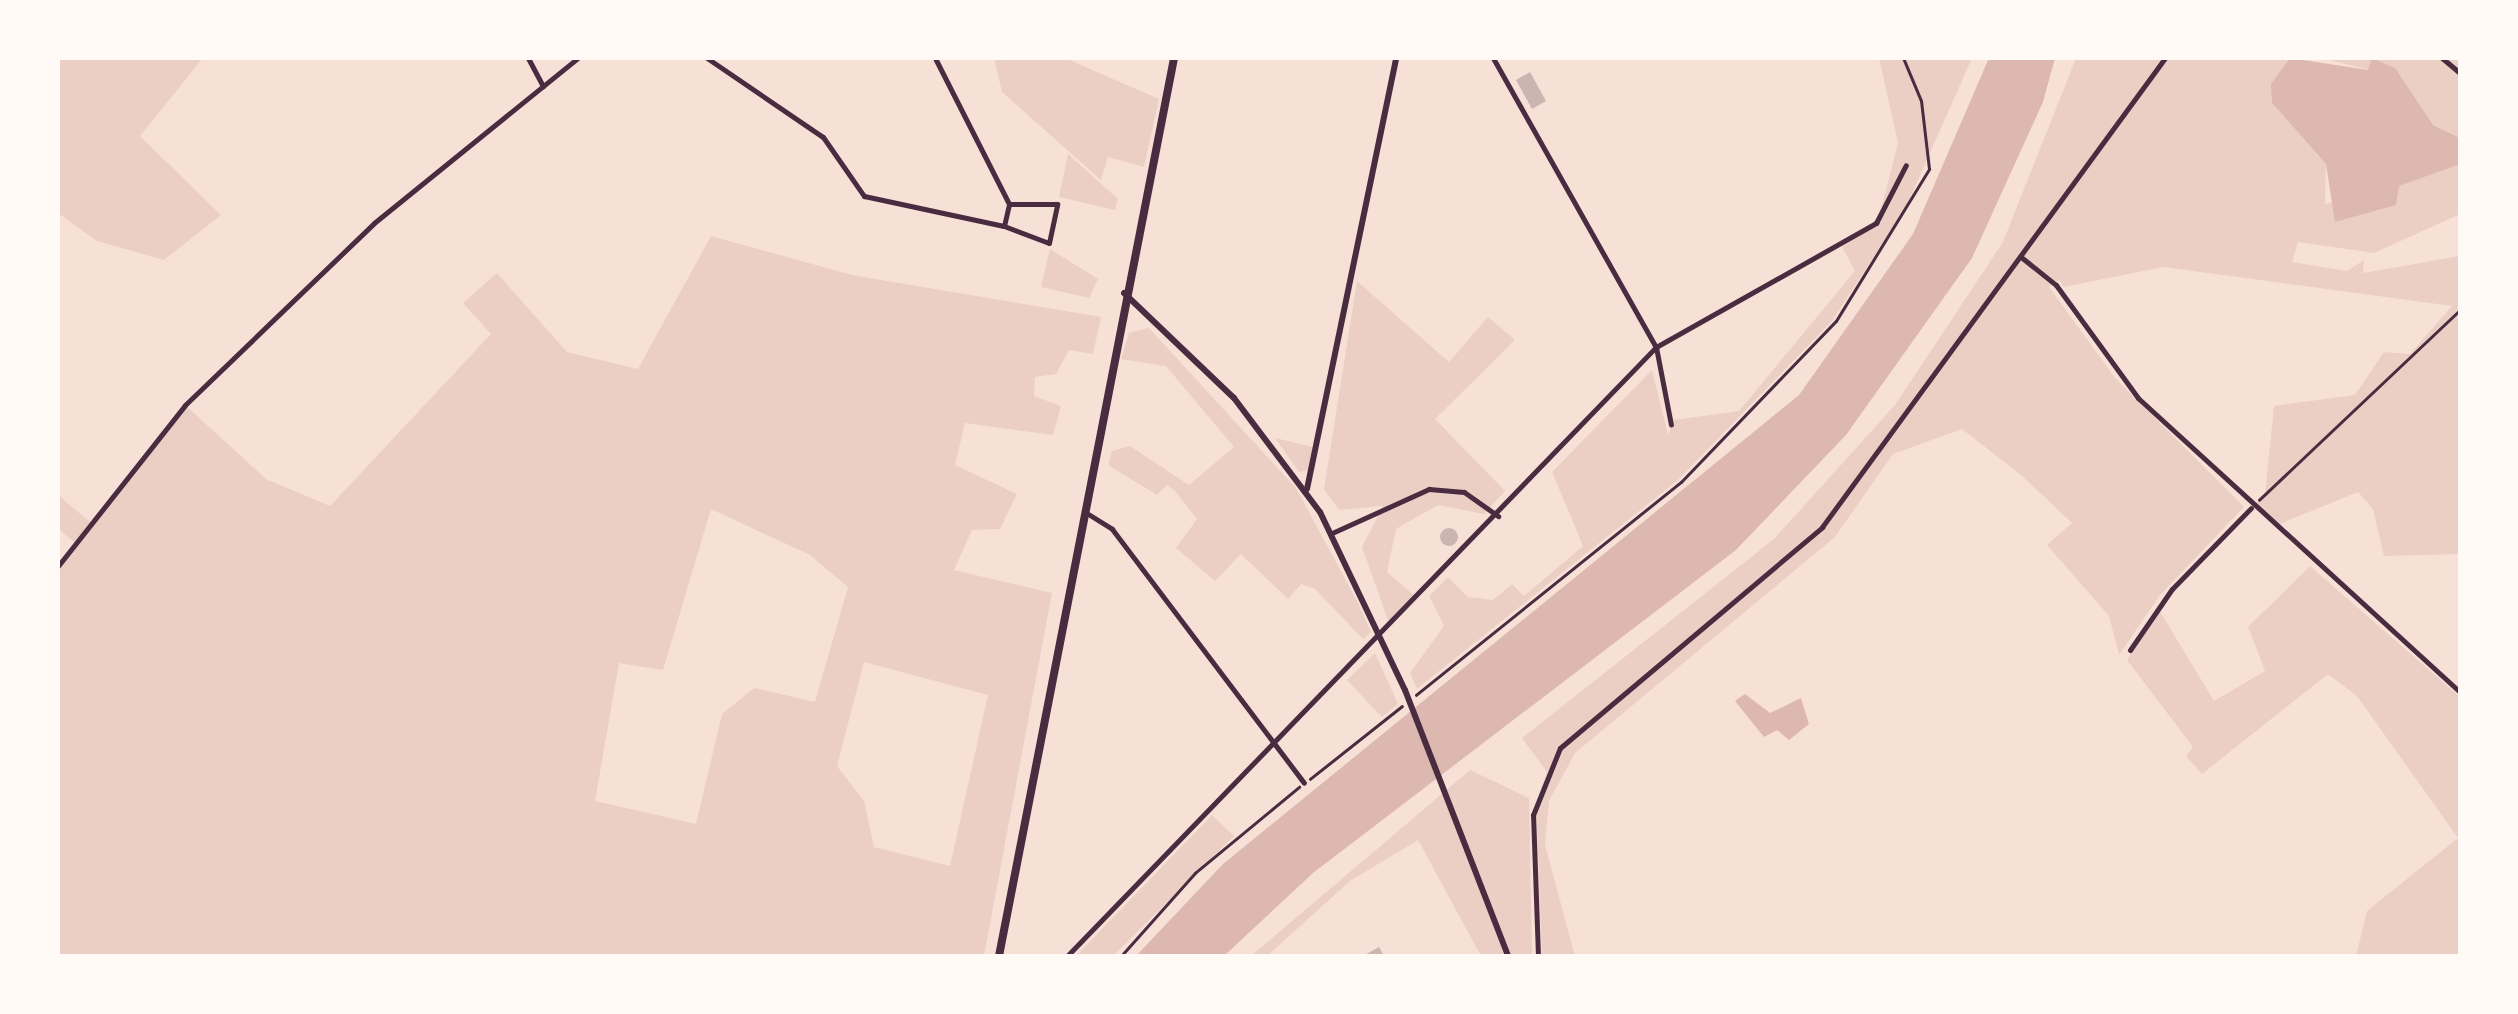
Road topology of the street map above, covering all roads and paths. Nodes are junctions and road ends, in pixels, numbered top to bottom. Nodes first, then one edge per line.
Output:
1 (528, 58) edge
2 (578, 58) edge
3 (706, 58) edge
4 (935, 58) edge
5 (1174, 58) edge
6 (1396, 58) edge
7 (1493, 58) edge
8 (1904, 58) edge
9 (2165, 58) edge
10 (2442, 58) edge
11 (2460, 73) edge
12 (543, 86) junction
13 (1906, 165) dead end
14 (1009, 204) junction
15 (1004, 226) junction
16 (2020, 256) junction
17 (1124, 294) junction
18 (2460, 310) edge
19 (1656, 347) junction
20 (1671, 425) dead end
21 (1306, 490) junction
22 (2251, 508) junction
23 (1082, 511) junction
24 (1498, 516) junction
25 (1332, 533) junction
26 (58, 566) edge
27 (2130, 650) dead end
28 (2460, 692) edge
29 (1274, 746) junction
30 (1304, 783) junction
31 (999, 956) edge
32 (1068, 956) edge
33 (1121, 956) edge
34 (1508, 956) edge
35 (1538, 956) edge

1 - 12 street
2 - 12 street
3 - 15 street
4 - 14 street
5 - 17 main road
6 - 21 street
7 - 19 street
8 - 30 path
9 - 16 street
10 - 11 street
12 - 26 street
13 - 19 street
14 - 15 street
14 - 15 street
16 - 22 street
16 - 35 street
17 - 21 street
17 - 23 main road
18 - 22 path
19 - 20 street
19 - 24 street
21 - 25 street
22 - 27 street
22 - 28 street
23 - 29 street
23 - 31 main road
24 - 25 street
24 - 29 street
25 - 34 street
29 - 30 street
29 - 32 street
30 - 33 path

